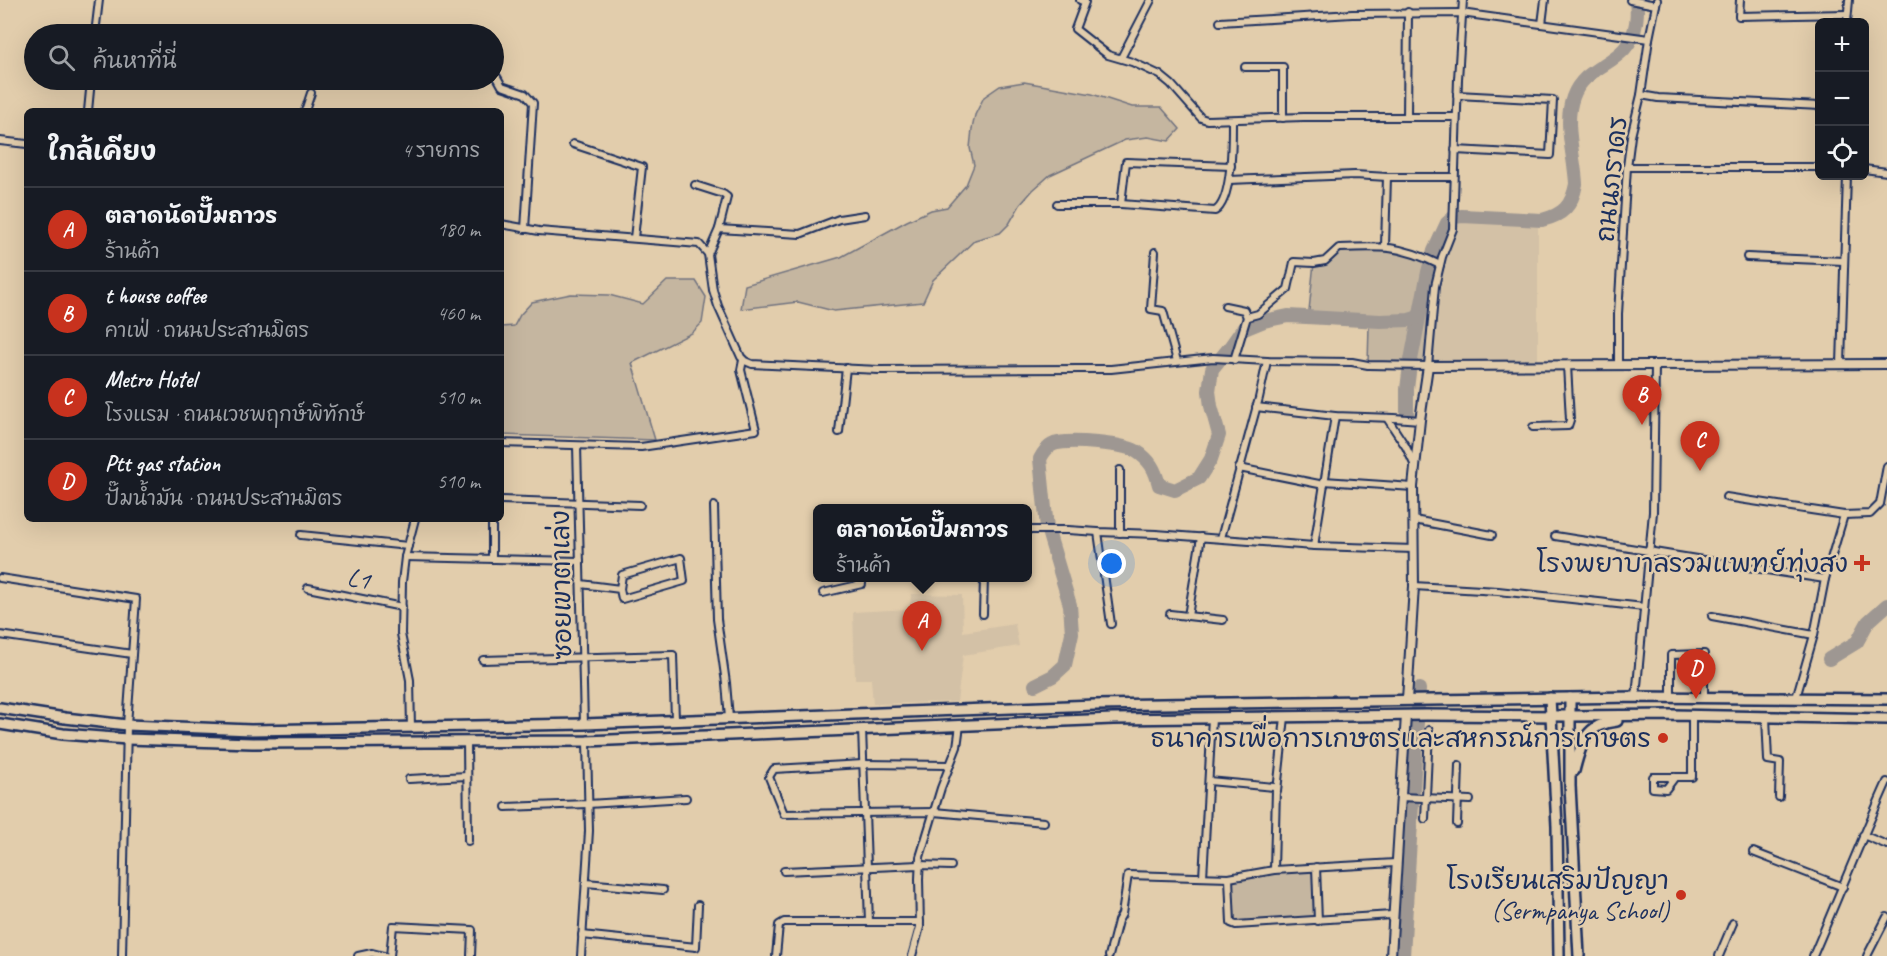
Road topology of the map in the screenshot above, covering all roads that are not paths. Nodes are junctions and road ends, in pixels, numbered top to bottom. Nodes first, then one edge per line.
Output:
1 (99, 0) edge
2 (1080, 0) edge
3 (1151, 0) edge
4 (1463, 0) edge
5 (1545, 0) edge
6 (1630, 0) edge
7 (1740, 0) edge
8 (1849, 0) edge
9 (1656, 3) edge
10 (1408, 12) junction
11 (1461, 13) junction
12 (1847, 14) junction
13 (1848, 18) edge
14 (1220, 22) dead end
15 (96, 24) edge
16 (1542, 24) junction
17 (1649, 39) junction
18 (1121, 58) junction
19 (1245, 67) dead end
20 (504, 87) edge
21 (90, 90) edge
22 (311, 93) dead end
23 (1457, 95) junction
24 (1641, 95) junction
25 (1815, 106) edge
26 (88, 108) edge
27 (306, 108) edge
28 (1407, 117) junction
29 (1456, 117) junction
30 (1283, 118) junction
31 (1232, 120) junction
32 (0, 141) edge
33 (24, 144) edge
34 (573, 144) dead end
35 (1455, 150) junction
36 (1231, 166) junction
37 (1628, 167) junction
38 (1815, 167) edge
39 (1869, 170) edge
40 (1887, 172) edge
41 (1387, 177) junction
42 (1454, 177) junction
43 (1229, 180) junction
44 (1847, 180) edge
45 (695, 185) dead end
46 (1057, 204) dead end
47 (1121, 204) junction
48 (866, 214) dead end
49 (504, 225) edge
50 (525, 229) junction
51 (719, 229) junction
52 (634, 238) junction
53 (1385, 246) junction
54 (1155, 252) dead end
55 (708, 254) junction
56 (1747, 257) dead end
57 (1844, 261) junction
58 (1440, 265) junction
59 (1225, 306) dead end
60 (1246, 320) junction
61 (1232, 359) junction
62 (742, 360) junction
63 (1177, 361) junction
64 (1267, 361) junction
65 (1655, 364) junction
66 (1841, 364) junction
67 (1887, 364) edge
68 (1567, 365) junction
69 (1618, 365) junction
70 (1428, 366) junction
71 (846, 368) junction
72 (1256, 407) junction
73 (1335, 416) junction
74 (1390, 418) junction
75 (1420, 420) junction
76 (1533, 427) dead end
77 (839, 432) dead end
78 (504, 443) edge
79 (577, 446) junction
80 (1887, 466) edge
81 (1415, 467) junction
82 (1239, 468) junction
83 (1120, 470) dead end
84 (1324, 483) junction
85 (1413, 487) junction
86 (1726, 497) dead end
87 (504, 500) edge
88 (579, 503) junction
89 (640, 506) dead end
90 (714, 506) dead end
91 (1844, 515) junction
92 (1414, 520) junction
93 (414, 522) edge
94 (492, 522) edge
95 (1032, 530) edge
96 (1098, 532) junction
97 (1119, 533) junction
98 (301, 535) dead end
99 (1492, 535) dead end
100 (1555, 536) dead end
101 (1202, 537) junction
102 (1221, 538) junction
103 (408, 546) junction
104 (1314, 546) junction
105 (1414, 549) junction
106 (1650, 550) junction
107 (405, 557) junction
108 (492, 559) junction
109 (580, 561) junction
110 (0, 578) edge
111 (1825, 579) junction
112 (862, 582) edge
113 (984, 582) edge
114 (581, 584) junction
115 (1414, 586) junction
116 (308, 588) dead end
117 (620, 589) junction
118 (823, 593) dead end
119 (402, 607) junction
120 (1644, 607) junction
121 (983, 614) dead end
122 (1170, 614) dead end
123 (1188, 616) junction
124 (1712, 616) dead end
125 (1223, 620) dead end
126 (1111, 624) dead end
127 (0, 635) edge
128 (1814, 635) junction
129 (132, 654) junction
130 (583, 657) junction
131 (483, 660) dead end
132 (1704, 696) junction
133 (1636, 697) junction
134 (1671, 697) junction
135 (1550, 698) junction
136 (1570, 698) junction
137 (1796, 698) junction
138 (1887, 699) edge
139 (1410, 700) junction
140 (0, 708) edge
141 (1408, 715) junction
142 (1519, 715) junction
143 (1673, 715) junction
144 (1550, 716) junction
145 (1692, 716) junction
146 (1285, 717) junction
147 (1571, 717) junction
148 (1766, 717) junction
149 (729, 718) junction
150 (1212, 718) junction
151 (1887, 718) edge
152 (675, 720) junction
153 (0, 724) edge
154 (127, 724) junction
155 (584, 724) junction
156 (960, 725) junction
157 (411, 728) junction
158 (862, 729) junction
159 (1429, 730) dead end
160 (127, 739) junction
161 (1551, 740) junction
162 (586, 741) junction
163 (466, 742) junction
164 (863, 764) junction
165 (950, 765) junction
166 (1459, 765) dead end
167 (467, 776) junction
168 (1675, 777) dead end
169 (410, 779) dead end
170 (1209, 781) junction
171 (1887, 782) edge
172 (1570, 786) junction
173 (1277, 792) junction
174 (1402, 797) junction
175 (1779, 797) dead end
176 (686, 798) dead end
177 (1426, 798) junction
178 (1458, 800) junction
179 (1470, 800) dead end
180 (588, 804) junction
181 (506, 807) dead end
182 (934, 812) junction
183 (866, 814) junction
184 (1425, 819) dead end
185 (1044, 822) dead end
186 (1457, 824) dead end
187 (1863, 835) junction
188 (468, 841) dead end
189 (1887, 845) edge
190 (1753, 852) dead end
191 (1395, 863) junction
192 (919, 865) junction
193 (951, 866) dead end
194 (868, 867) junction
195 (1316, 867) junction
196 (1274, 870) junction
197 (784, 871) dead end
198 (1203, 877) junction
199 (1229, 878) junction
200 (586, 883) junction
201 (1843, 887) junction
202 (663, 890) dead end
203 (698, 905) dead end
204 (1392, 915) junction
205 (1887, 917) edge
206 (1318, 921) junction
207 (869, 922) junction
208 (920, 922) junction
209 (1733, 923) dead end
210 (582, 935) junction
211 (122, 956) edge
212 (358, 956) edge
213 (384, 956) edge
214 (390, 956) edge
215 (471, 956) edge
216 (581, 956) edge
217 (776, 956) edge
218 (912, 956) edge
219 (1108, 956) edge
220 (1390, 956) edge
221 (1559, 956) edge
222 (1579, 956) edge
223 (1719, 956) edge
224 (1813, 956) edge
225 (1868, 956) edge

1 - 15 street
2 - 18 street
3 - 18 street
4 - 11 street
5 - 16 street
6 - 9 street
7 - 12 street
8 - 12 street
9 - 17 street, ถนนภราดร
10 - 11 street
10 - 14 street
10 - 28 street
11 - 16 street
11 - 23 street
12 - 13 street
16 - 17 street
17 - 24 street, ถนนภราดร
18 - 31 street
19 - 30 street
20 - 50 street
21 - 26 street
22 - 27 street
23 - 29 street
23 - 35 street
24 - 25 street
24 - 37 street, ถนนภราดร
28 - 29 street
28 - 30 street
29 - 35 street
30 - 31 street
31 - 36 street
32 - 33 street
34 - 52 street
35 - 42 street
36 - 43 street
36 - 47 street
37 - 38 street
37 - 69 street, ถนนภราดร
39 - 40 street
41 - 42 street
41 - 43 street
41 - 53 street
42 - 58 street
43 - 47 street
44 - 57 street
45 - 51 street
46 - 47 street
48 - 51 street
49 - 50 street
50 - 52 street
51 - 55 street
52 - 55 street
53 - 58 street
53 - 60 street
54 - 63 street
55 - 62 street
56 - 57 street
57 - 66 street
58 - 70 street
59 - 60 street
60 - 61 street
61 - 63 street
61 - 64 street
62 - 71 street
62 - 79 street
63 - 71 street
64 - 70 street
64 - 72 street
65 - 66 street
65 - 69 street
65 - 106 street
66 - 67 street
68 - 69 street
68 - 70 street
68 - 76 street
70 - 75 street
71 - 77 street
72 - 73 street
72 - 82 street
73 - 74 street
73 - 84 street
74 - 75 street
74 - 81 street
75 - 81 street
78 - 79 street
79 - 88 street, ซอยเขาตาเล่ง
80 - 91 street
81 - 85 street
82 - 84 street
82 - 102 street
83 - 97 street
84 - 85 street
84 - 104 street
85 - 92 street
86 - 91 street
87 - 88 street
88 - 89 street
88 - 109 street, ซอยเขาตาเล่ง
90 - 149 street
91 - 111 street
92 - 99 street
92 - 105 street
93 - 103 street
94 - 108 street
95 - 96 street
96 - 97 street
96 - 126 street
97 - 101 street
98 - 103 street
100 - 106 street
101 - 102 street
101 - 123 street
102 - 104 street
103 - 107 street
104 - 105 street
105 - 115 street
106 - 111 street
106 - 120 street
107 - 108 street
107 - 119 street
108 - 109 street
109 - 114 street, ซอยเขาตาเล่ง
110 - 129 street
111 - 128 street
112 - 118 street
113 - 121 street
114 - 117 street
114 - 130 street, ซอยเขาตาเล่ง
115 - 120 street
115 - 139 street
116 - 119 street, L1
117 - 117 street
119 - 157 street
120 - 133 street
122 - 123 street
123 - 125 street
124 - 128 street
127 - 129 street
128 - 137 street
129 - 154 street
130 - 131 street
130 - 152 street
130 - 155 street, ซอยเขาตาเล่ง
132 - 134 main road
132 - 134 street
132 - 137 main road
133 - 134 main road
133 - 136 main road
135 - 136 main road
135 - 139 main road
135 - 144 main road
136 - 147 main road
137 - 138 main road
139 - 141 main road
139 - 149 main road
140 - 154 main road
141 - 142 main road
141 - 146 main road
141 - 174 street
142 - 144 main road
142 - 161 main road
143 - 145 main road
143 - 147 main road
143 - 172 main road
144 - 147 main road
144 - 161 main road
145 - 148 main road
145 - 168 street
146 - 150 main road
146 - 173 street
147 - 172 main road
148 - 151 main road
148 - 175 street
149 - 152 main road
150 - 156 main road
150 - 170 street
152 - 155 main road
153 - 160 main road
154 - 157 main road
154 - 160 street
155 - 157 main road
156 - 158 main road
156 - 165 street
158 - 162 main road
158 - 164 street
159 - 177 street
160 - 163 main road
160 - 211 street
161 - 221 main road
162 - 163 main road
162 - 180 street
163 - 167 street
164 - 165 street
164 - 183 street
164 - 183 street
165 - 182 street
166 - 178 street
167 - 169 street
167 - 188 street
170 - 173 street
170 - 198 street
171 - 187 street
172 - 222 main road
173 - 196 street
174 - 177 street
174 - 191 street
176 - 180 street
177 - 178 street
177 - 184 street
178 - 179 street
178 - 186 street
180 - 181 street
180 - 200 street
182 - 183 street
182 - 185 street
182 - 192 street
183 - 194 street
187 - 189 street
187 - 201 street
190 - 201 street
191 - 195 street
191 - 204 street
192 - 193 street
192 - 194 street
192 - 208 street
194 - 197 street
194 - 207 street
195 - 196 street
195 - 206 street
196 - 199 street
198 - 199 street
198 - 219 street
199 - 206 street
200 - 202 street
200 - 210 street
201 - 224 street
203 - 210 street
204 - 206 street
204 - 220 street
205 - 225 street
207 - 208 street
207 - 217 street
208 - 218 street
209 - 223 street
210 - 216 street
212 - 213 street
214 - 215 street

